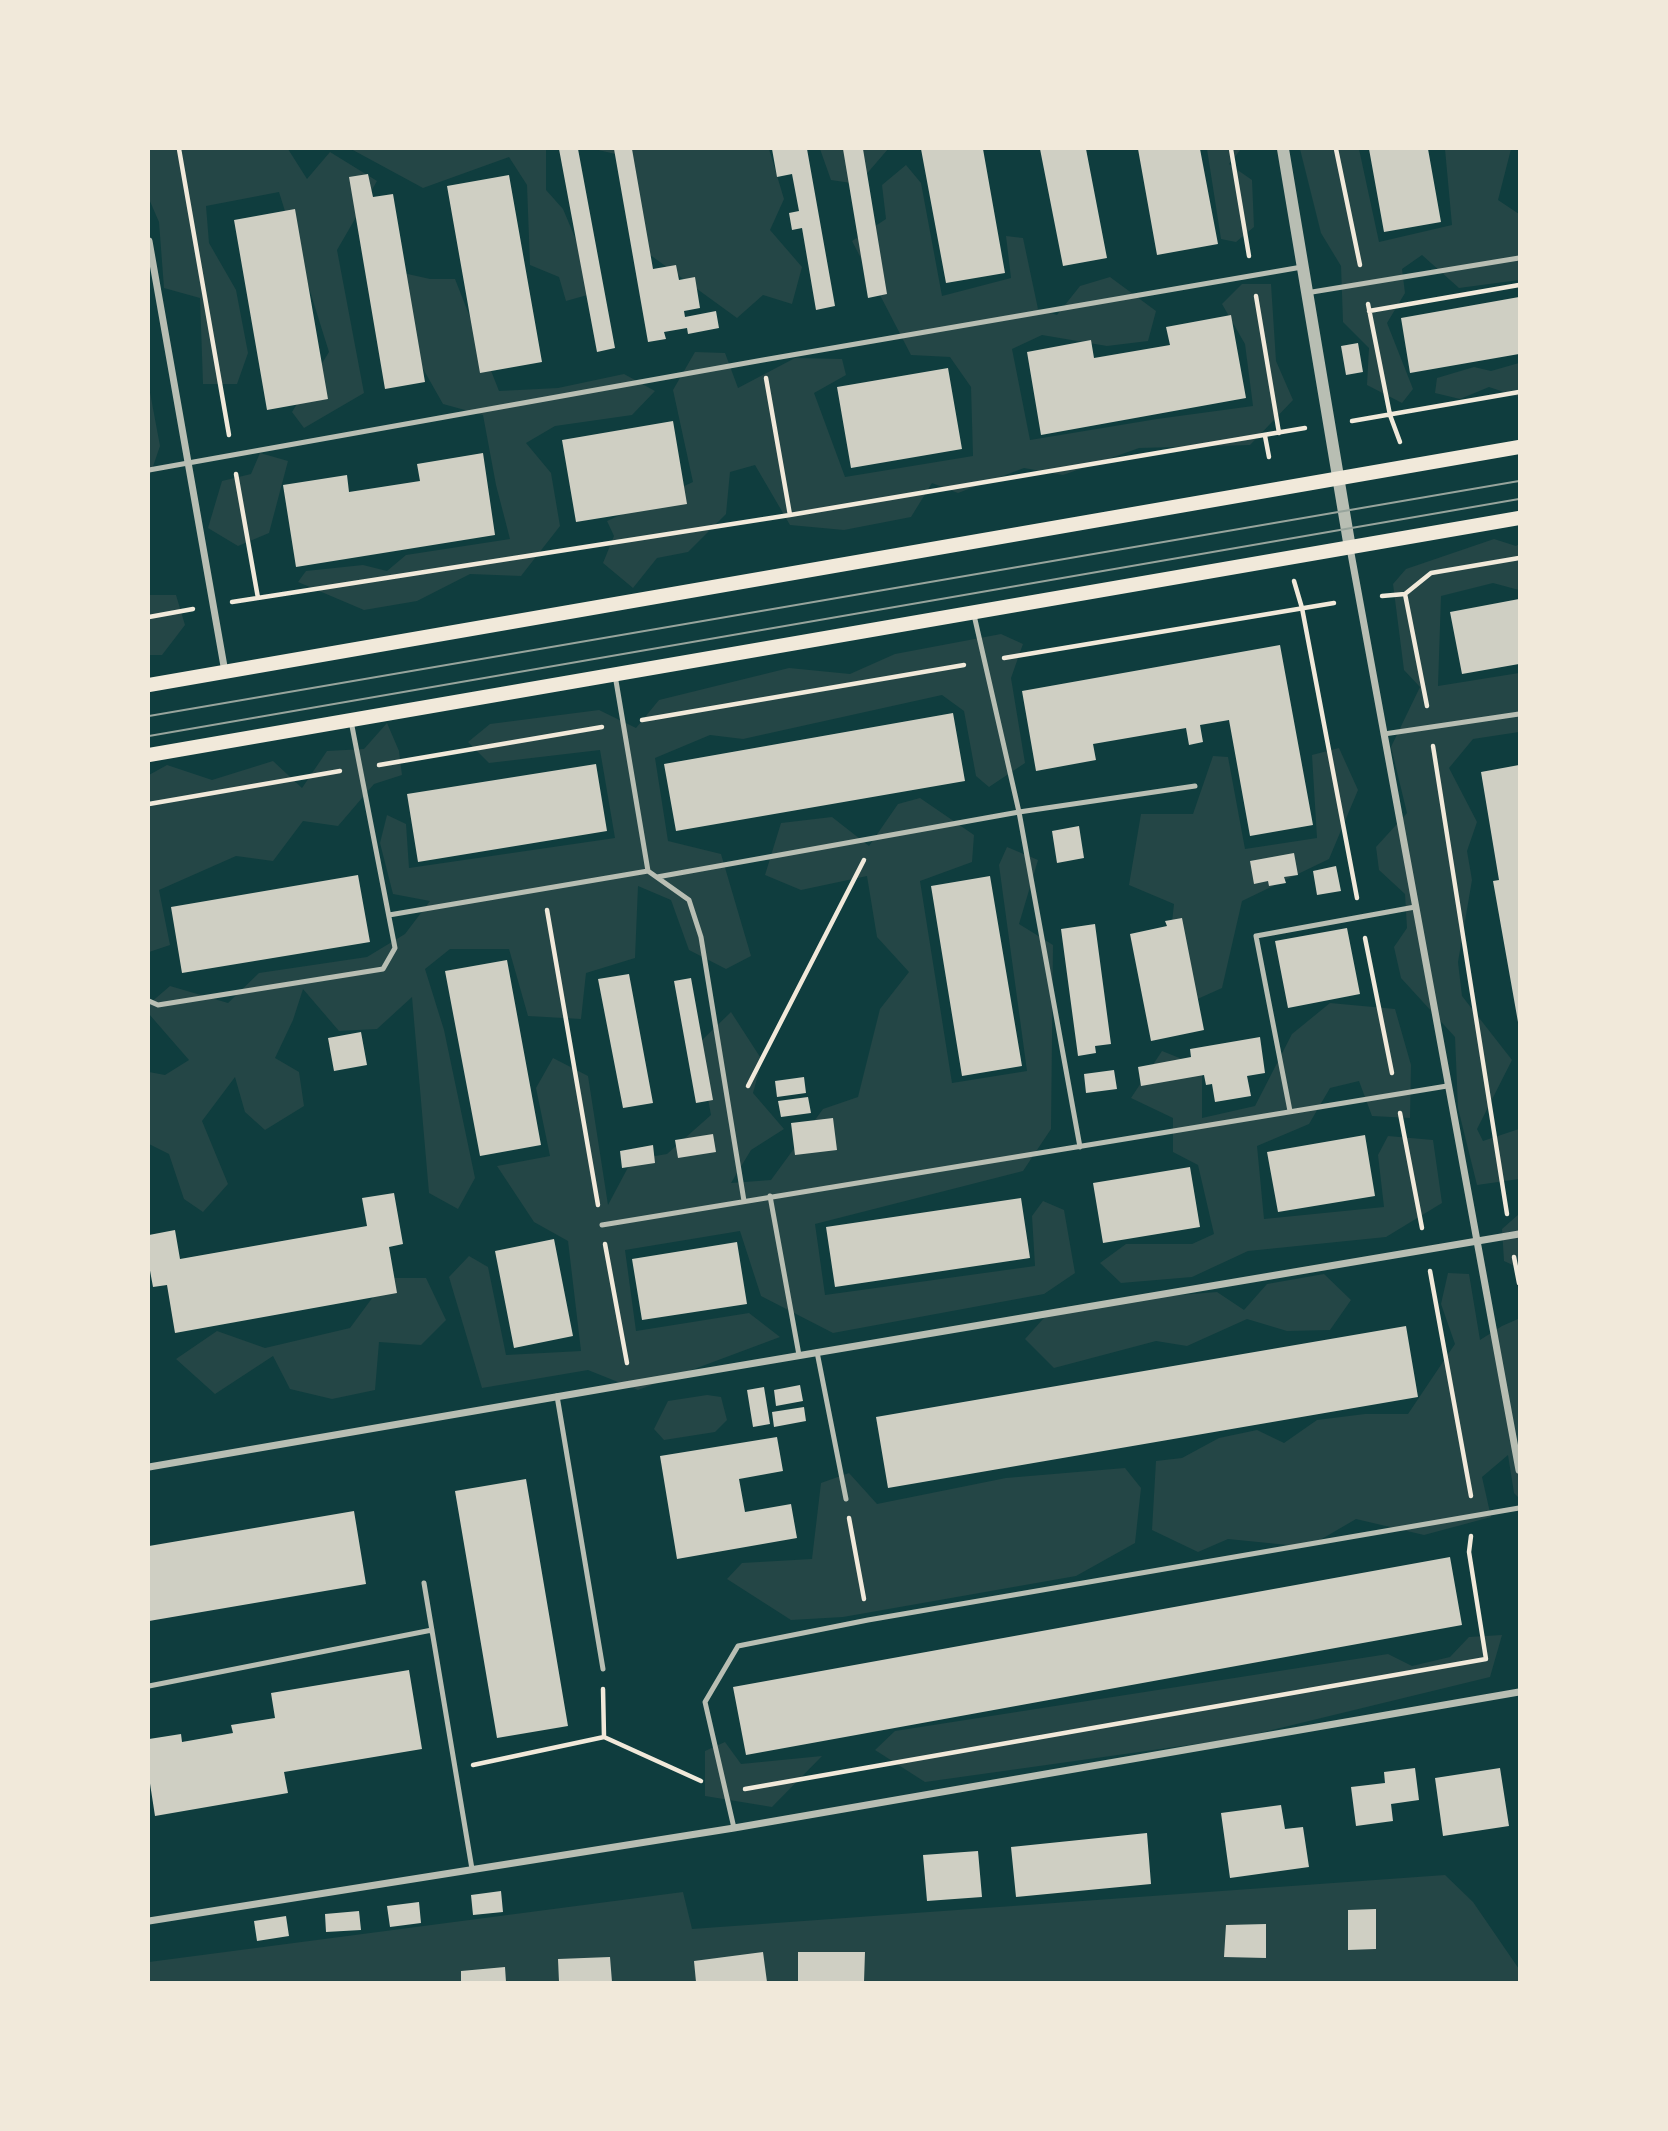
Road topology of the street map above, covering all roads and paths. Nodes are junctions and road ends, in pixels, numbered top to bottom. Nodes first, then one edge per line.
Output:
1 (179, 149) edge
2 (1283, 149) edge
3 (149, 241) edge
4 (1519, 258) edge
5 (1302, 267) junction
6 (1519, 285) edge
7 (1306, 293) junction
8 (1369, 311) dead end
9 (763, 360) junction
10 (1519, 392) edge
11 (1351, 421) dead end
12 (1309, 428) dead end
13 (1265, 436) junction
14 (1519, 447) edge
15 (233, 454) junction
16 (1269, 457) dead end
17 (188, 462) junction
18 (149, 470) edge
19 (1338, 478) junction
20 (790, 515) junction
21 (1519, 519) edge
22 (1350, 548) junction
23 (1519, 558) edge
24 (1429, 564) dead end
25 (1431, 573) junction
26 (1294, 579) dead end
27 (1405, 594) junction
28 (1382, 596) dead end
29 (258, 598) junction
30 (1334, 603) dead end
31 (212, 605) junction
32 (1302, 608) junction
33 (974, 613) junction
34 (149, 617) edge
35 (984, 662) junction
36 (225, 672) junction
37 (615, 675) junction
38 (149, 685) edge
39 (1519, 713) edge
40 (351, 720) junction
41 (624, 723) junction
42 (1430, 726) junction
43 (1384, 734) junction
44 (149, 755) edge
45 (359, 768) junction
46 (1195, 786) dead end
47 (149, 804) edge
48 (1020, 812) junction
49 (876, 838) junction
50 (648, 871) junction
51 (657, 877) junction
52 (544, 888) junction
53 (1415, 906) junction
54 (388, 915) junction
55 (1361, 916) junction
56 (149, 1001) edge
57 (1447, 1086) junction
58 (1396, 1094) junction
59 (1290, 1111) junction
60 (730, 1119) junction
61 (1080, 1147) junction
62 (770, 1196) junction
63 (744, 1200) junction
64 (602, 1225) junction
65 (1515, 1235) edge
66 (1477, 1242) junction
67 (1426, 1251) junction
68 (1519, 1283) edge
69 (817, 1352) junction
70 (799, 1355) junction
71 (631, 1384) junction
72 (557, 1396) junction
73 (149, 1467) edge
74 (1519, 1470) edge
75 (846, 1499) joint
76 (1519, 1508) edge
77 (1474, 1515) junction
78 (424, 1583) dead end
79 (868, 1620) junction
80 (432, 1630) junction
81 (603, 1669) joint
82 (149, 1686) edge
83 (1519, 1692) edge
84 (604, 1737) junction
85 (455, 1769) junction
86 (725, 1792) junction
87 (734, 1828) junction
88 (472, 1869) junction
89 (149, 1921) edge

1 - 15 path
2 - 5 street
3 - 17 street
4 - 7 lane
5 - 7 street
5 - 9 lane
6 - 8 path
7 - 19 street
9 - 15 lane
9 - 20 path
10 - 11 path
12 - 13 path
13 - 16 path
13 - 20 path
14 - 19 main road
15 - 17 lane
15 - 29 path
17 - 18 lane
17 - 31 street
19 - 22 street
19 - 36 main road
20 - 29 path
21 - 22 main road
22 - 33 main road
22 - 43 street
23 - 25 path
24 - 25 path
25 - 27 path
26 - 32 path
27 - 28 path
27 - 42 path
29 - 31 path
30 - 32 path
31 - 34 path
31 - 36 street
32 - 35 path
32 - 55 path
33 - 35 lane
33 - 37 main road
35 - 41 path
35 - 48 lane
36 - 38 main road
37 - 40 main road
37 - 41 lane
39 - 42 lane
40 - 44 main road
40 - 45 lane
41 - 45 path
41 - 50 lane
42 - 43 lane
42 - 65 path
43 - 53 street
45 - 47 path
45 - 54 lane
46 - 48 lane
48 - 49 lane
48 - 61 lane
49 - 51 lane
49 - 60 path
50 - 51 lane
50 - 52 lane
51 - 60 lane
52 - 54 lane
52 - 64 path
53 - 55 lane
53 - 57 street
54 - 56 lane
55 - 58 path
55 - 59 lane
57 - 58 lane
57 - 66 street
58 - 59 lane
58 - 67 path
59 - 61 lane
60 - 63 lane
61 - 62 lane
62 - 63 lane
62 - 70 lane
63 - 64 lane
64 - 71 path
65 - 66 street
65 - 68 path
66 - 67 street
66 - 74 street
67 - 69 street
67 - 77 path
69 - 70 street
69 - 75 lane
70 - 71 street
71 - 72 street
72 - 73 street
72 - 81 lane
75 - 79 path
76 - 77 lane
77 - 79 lane
77 - 86 path
78 - 80 lane
79 - 86 lane
80 - 82 lane
80 - 85 lane
81 - 84 path
83 - 87 street
84 - 85 path
84 - 86 path
85 - 88 lane
86 - 87 lane
87 - 88 street
88 - 89 street

